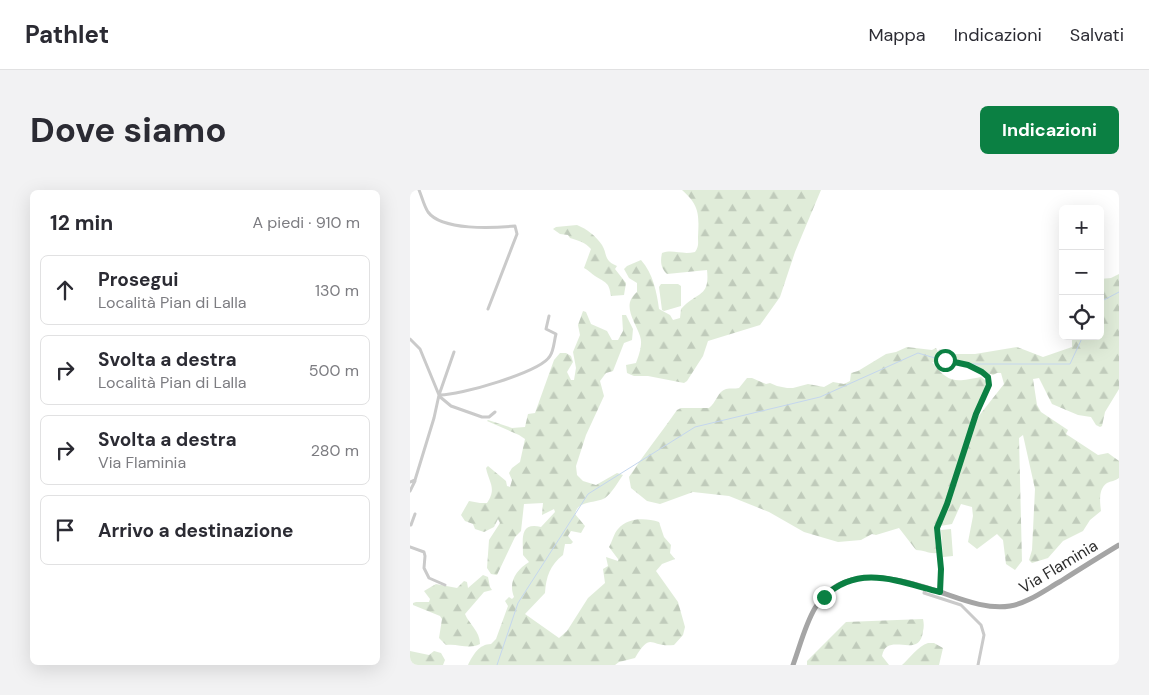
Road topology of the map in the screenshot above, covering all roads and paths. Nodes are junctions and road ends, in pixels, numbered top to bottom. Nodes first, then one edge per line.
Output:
1 (419, 190) edge
2 (488, 309) dead end
3 (549, 316) dead end
4 (411, 341) edge
5 (940, 351) dead end
6 (454, 352) dead end
7 (439, 395) junction
8 (495, 412) dead end
9 (415, 480) junction
10 (410, 482) edge
11 (410, 491) edge
12 (415, 514) dead end
13 (410, 525) edge
14 (1119, 545) edge
15 (410, 547) edge
16 (446, 584) dead end
17 (925, 589) junction
18 (940, 592) junction
19 (793, 665) edge
20 (978, 665) edge

1 - 2 street
3 - 7 street
4 - 7 street
5 - 18 street
6 - 7 street
7 - 8 street
7 - 9 street
9 - 10 street
9 - 11 street
12 - 13 street
14 - 18 main road, Via Flaminia
15 - 16 street
17 - 18 main road, Via Flaminia
17 - 19 main road, Via Flaminia
17 - 20 street

